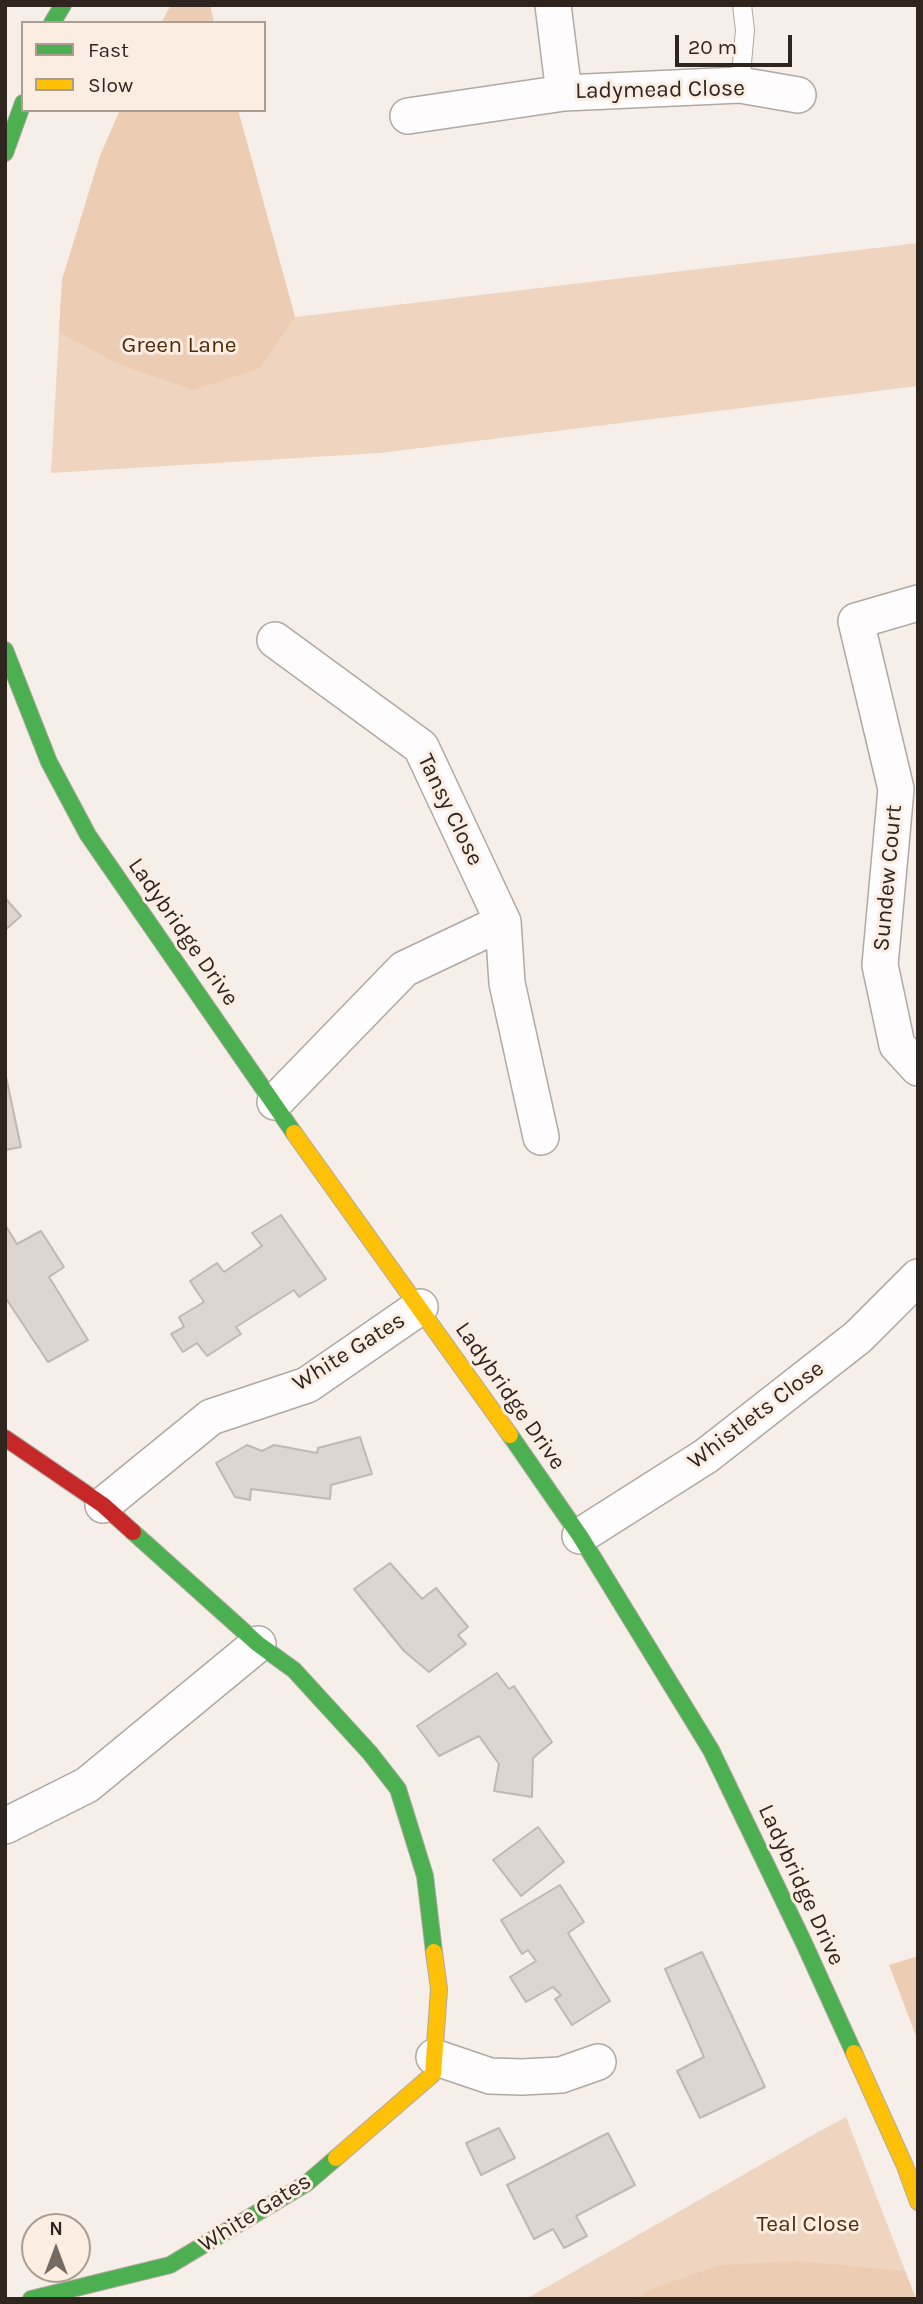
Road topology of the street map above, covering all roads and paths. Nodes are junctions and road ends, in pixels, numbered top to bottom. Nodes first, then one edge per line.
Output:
1 (63, 5) edge
2 (553, 5) edge
3 (742, 5) edge
4 (53, 21) edge
5 (740, 85) junction
6 (564, 93) junction
7 (798, 96) dead end
8 (21, 109) edge
9 (408, 116) dead end
10 (5, 153) edge
11 (918, 603) edge
12 (275, 640) dead end
13 (5, 650) edge
14 (503, 922) junction
15 (918, 1068) edge
16 (275, 1102) junction
17 (541, 1137) dead end
18 (918, 1277) edge
19 (420, 1307) junction
20 (5, 1438) edge
21 (103, 1505) junction
22 (580, 1536) junction
23 (258, 1644) junction
24 (5, 1826) edge
25 (434, 2057) junction
26 (598, 2063) dead end
27 (918, 2202) edge
28 (31, 2299) edge

1 - 4 street
2 - 6 street, Ladymead Close
3 - 5 lane
5 - 6 street, Ladymead Close
5 - 7 street, Ladymead Close
6 - 9 street, Ladymead Close
8 - 10 street
11 - 15 street, Sundew Court
12 - 14 street, Tansy Close
13 - 16 street, Ladybridge Drive
14 - 16 street
14 - 17 street, Tansy Close
16 - 19 street, Ladybridge Drive
18 - 22 street, Whistlets Close
19 - 21 street, White Gates
19 - 22 street, Ladybridge Drive
20 - 21 street, White Gates
21 - 23 street, White Gates
22 - 27 street, Ladybridge Drive
23 - 24 street
23 - 25 street, White Gates
25 - 26 street
25 - 28 street, White Gates

